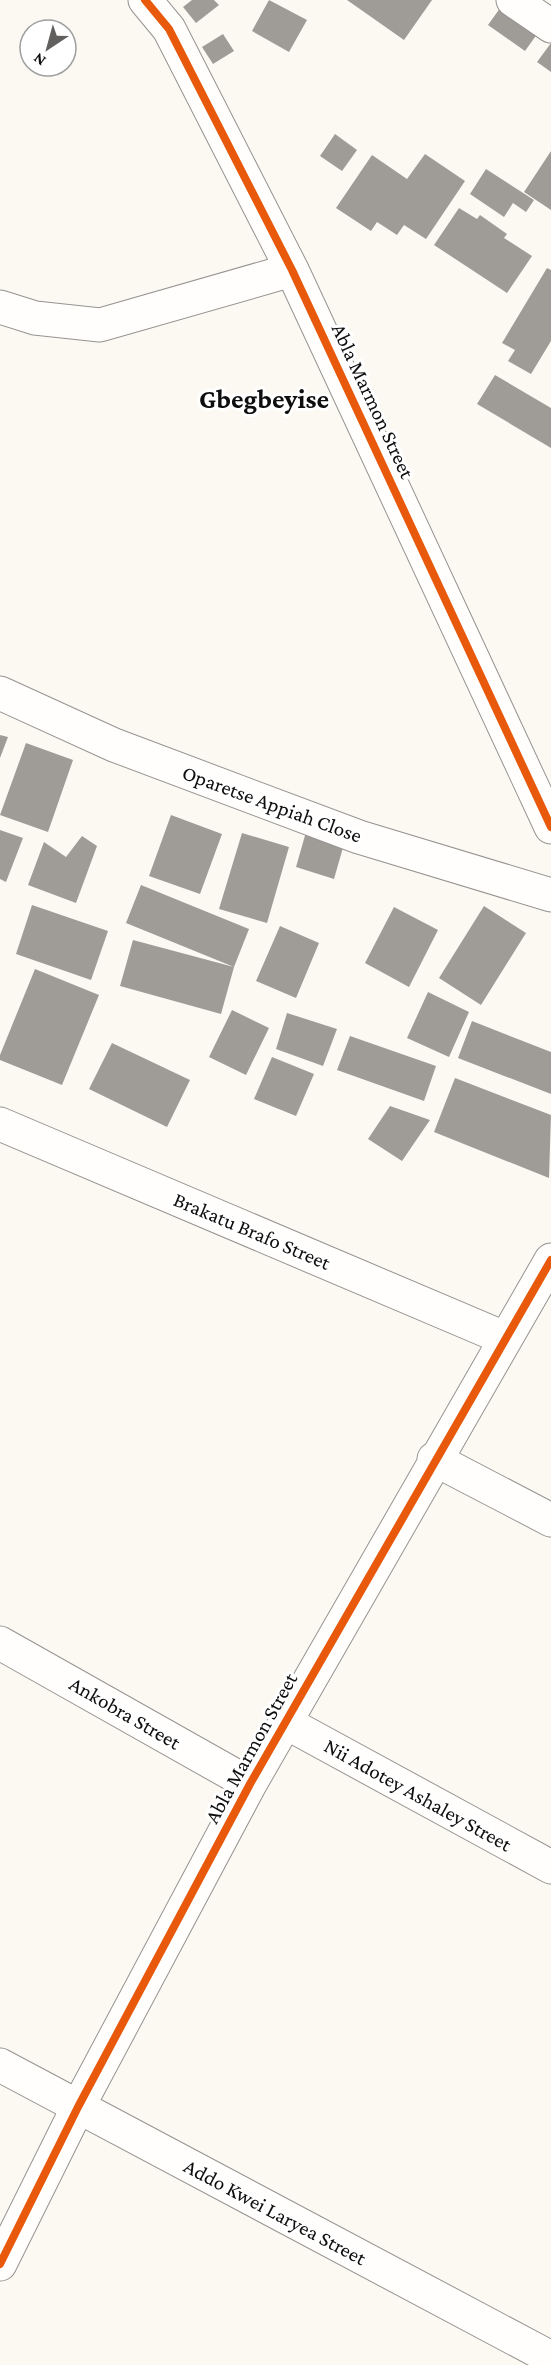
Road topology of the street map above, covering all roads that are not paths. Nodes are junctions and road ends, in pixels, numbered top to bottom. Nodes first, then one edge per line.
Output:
1 (145, 0) edge
2 (513, 0) edge
3 (551, 26) edge
4 (292, 270) junction
5 (0, 306) edge
6 (0, 693) edge
7 (551, 827) edge
8 (551, 895) edge
9 (0, 1124) edge
10 (551, 1260) edge
11 (504, 1338) junction
12 (434, 1459) junction
13 (551, 1520) edge
14 (0, 1642) edge
15 (285, 1722) junction
16 (250, 1784) junction
17 (551, 1867) edge
18 (0, 2065) edge
19 (78, 2107) junction
20 (0, 2264) edge
21 (551, 2358) edge

1 - 4 street, Abla Marmon Street
2 - 3 street
4 - 5 street
4 - 7 street, Abla Marmon Street
6 - 8 street, Oparetse Appiah Close
9 - 11 street, Brakatu Brafo Street
10 - 11 street, Abla Marmon Street
11 - 12 street, Abla Marmon Street
12 - 13 street
12 - 15 street, Abla Marmon Street
14 - 16 street, Ankobra Street
15 - 16 street, Abla Marmon Street
15 - 17 street, Nii Adotey Ashaley Street
16 - 19 street, Abla Marmon Street
18 - 19 street, Addo Kwei Laryea Street
19 - 20 street, Abla Marmon Street
19 - 21 street, Addo Kwei Laryea Street

